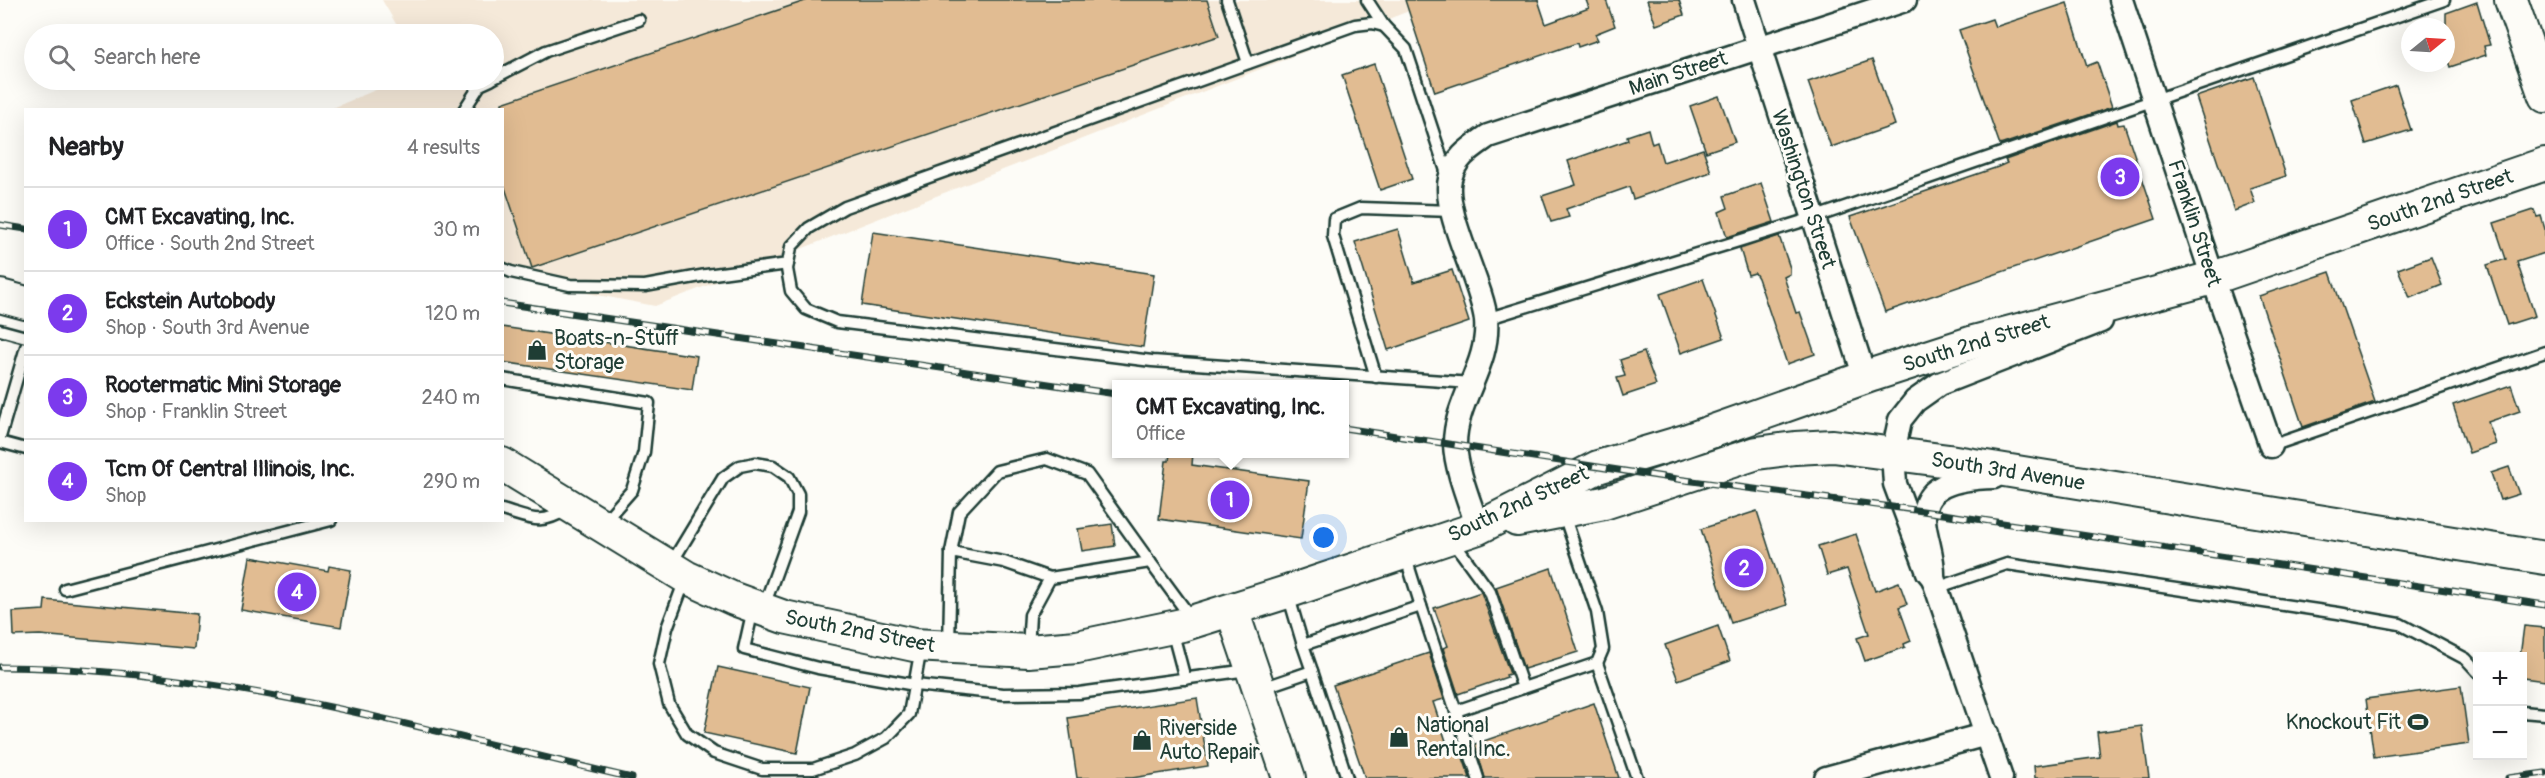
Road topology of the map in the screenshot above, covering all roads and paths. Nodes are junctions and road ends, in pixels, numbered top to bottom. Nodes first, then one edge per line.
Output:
1 (1227, 0) edge
2 (1367, 0) edge
3 (1744, 0) edge
4 (1905, 0) edge
5 (2121, 0) edge
6 (2444, 0) edge
7 (2511, 0) edge
8 (639, 20) dead end
9 (1384, 26) junction
10 (1759, 47) junction
11 (1248, 63) junction
12 (504, 73) edge
13 (477, 90) edge
14 (2545, 96) edge
15 (2154, 100) junction
16 (465, 108) edge
17 (2545, 164) edge
18 (1453, 170) junction
19 (1453, 211) junction
20 (1814, 218) junction
21 (788, 264) junction
22 (504, 269) edge
23 (2213, 278) junction
24 (2180, 288) junction
25 (0, 296) edge
26 (24, 302) edge
27 (1486, 319) junction
28 (0, 330) edge
29 (24, 336) edge
30 (2545, 352) edge
31 (24, 354) edge
32 (1376, 377) junction
33 (1865, 378) junction
34 (504, 379) edge
35 (1472, 382) junction
36 (0, 437) edge
37 (0, 442) edge
38 (2271, 446) joint
39 (24, 448) edge
40 (1893, 453) junction
41 (506, 471) edge
42 (2036, 476) junction
43 (1559, 500) junction
44 (571, 507) junction
45 (504, 511) edge
46 (323, 522) edge
47 (601, 526) junction
48 (1464, 533) junction
49 (951, 552) junction
50 (1404, 553) junction
51 (2545, 558) edge
52 (1150, 562) junction
53 (678, 572) junction
54 (1050, 578) junction
55 (1935, 583) junction
56 (65, 589) dead end
57 (1287, 592) junction
58 (1421, 606) junction
59 (758, 608) junction
60 (1232, 610) junction
61 (1183, 625) junction
62 (1303, 645) junction
63 (935, 647) junction
64 (1028, 651) junction
65 (1598, 663) junction
66 (2473, 667) edge
67 (1312, 671) junction
68 (1185, 679) junction
69 (1255, 679) junction
70 (915, 685) junction
71 (1523, 688) junction
72 (1456, 711) junction
73 (2527, 712) edge
74 (2545, 714) edge
75 (1987, 734) junction
76 (1289, 778) edge
77 (1347, 778) edge
78 (1479, 778) edge
79 (1637, 778) edge
80 (1826, 778) edge
81 (2001, 778) edge

1 - 11 lane
2 - 9 lane
3 - 10 street, Washington Street
4 - 10 street, Main Street
5 - 15 street, Franklin Street
6 - 15 lane
7 - 14 main road
8 - 12 lane
9 - 11 lane
9 - 18 lane
10 - 18 street, Main Street
10 - 20 street, Washington Street
11 - 21 lane
13 - 16 lane
15 - 20 lane
15 - 23 street, Franklin Street
17 - 23 main road, South 2nd Street
18 - 19 street
19 - 27 street
19 - 32 lane
20 - 27 lane
20 - 33 street, Washington Street
21 - 22 lane
21 - 32 lane
23 - 24 main road, South 2nd Street
23 - 38 street, Franklin Street
24 - 33 main road, South 2nd Street
24 - 40 street
25 - 26 main road
27 - 35 street
28 - 29 lane
30 - 38 lane
31 - 36 lane
32 - 35 lane
33 - 43 main road, South 2nd Street
34 - 47 lane
35 - 48 street
37 - 39 lane
40 - 42 main road, South 3rd Avenue
40 - 43 main road, South 3rd Avenue
40 - 55 street
41 - 44 main road, South 2nd Street
42 - 51 main road, South 3rd Avenue
42 - 55 street
43 - 48 main road, South 3rd Avenue
43 - 65 lane
44 - 45 lane
44 - 47 main road, South 2nd Street
46 - 56 lane
47 - 53 main road, South 2nd Street
48 - 50 main road, South 2nd Street
48 - 71 lane
49 - 52 lane
49 - 54 lane
49 - 63 lane
50 - 57 main road, South 2nd Street
50 - 58 lane
52 - 54 lane
52 - 61 lane
53 - 59 main road, South 2nd Street
53 - 59 lane
53 - 70 lane
54 - 64 lane
55 - 66 lane
55 - 75 street
57 - 60 main road, South 2nd Street
57 - 62 lane
58 - 62 lane
58 - 72 lane
59 - 63 main road, South 2nd Street
59 - 70 lane
60 - 61 main road, South 2nd Street
60 - 69 main road
61 - 64 main road, South 2nd Street
61 - 68 lane
62 - 67 lane
63 - 64 main road, South 2nd Street
63 - 70 lane
65 - 71 lane
65 - 79 lane
67 - 69 lane
67 - 77 lane
68 - 69 lane
68 - 70 lane
69 - 76 main road
71 - 72 lane
72 - 78 lane
73 - 74 lane
75 - 80 street
75 - 81 street

